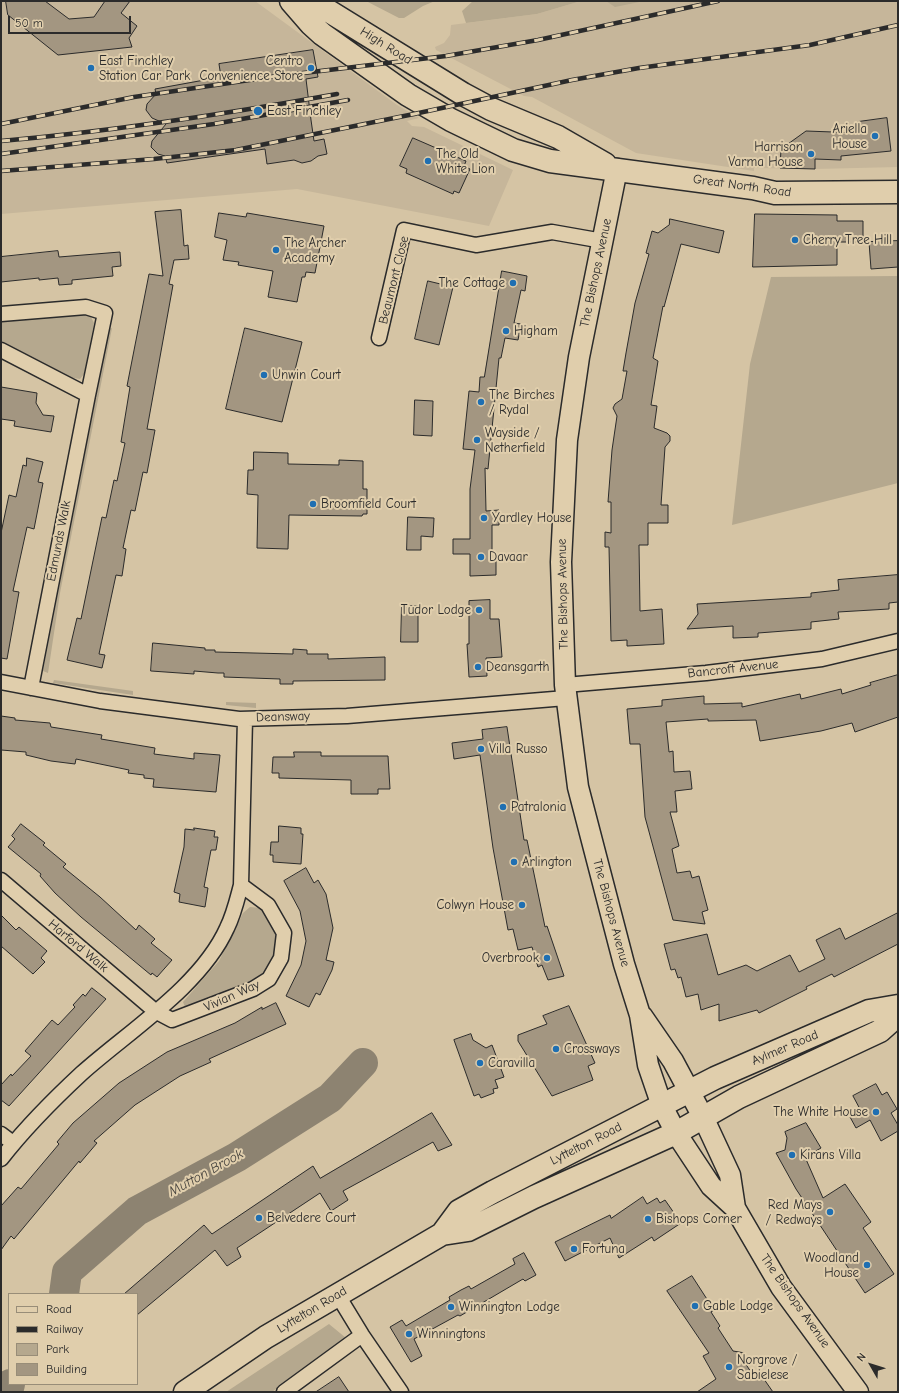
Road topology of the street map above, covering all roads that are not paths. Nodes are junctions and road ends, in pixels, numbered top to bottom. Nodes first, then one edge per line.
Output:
1 (291, 1) edge
2 (308, 1) edge
3 (463, 94) joint
4 (408, 96) joint
5 (614, 168) junction
6 (898, 192) edge
7 (604, 241) junction
8 (1, 314) edge
9 (379, 338) dead end
10 (1, 350) edge
11 (88, 395) junction
12 (898, 641) edge
13 (1, 682) edge
14 (31, 688) junction
15 (566, 692) junction
16 (245, 719) junction
17 (1, 880) edge
18 (241, 885) junction
19 (898, 1006) edge
20 (155, 1011) junction
21 (640, 1015) junction
22 (898, 1015) edge
23 (675, 1099) junction
24 (690, 1125) junction
25 (1, 1134) edge
26 (13, 1143) junction
27 (1, 1159) edge
28 (735, 1208) junction
29 (442, 1234) junction
30 (337, 1294) junction
31 (362, 1335) junction
32 (185, 1392) edge
33 (284, 1392) edge
34 (401, 1392) edge
35 (858, 1392) edge

1 - 4 main road, High Road
2 - 3 main road, High Road
3 - 5 main road, Great North Road
4 - 5 main road, Great North Road
5 - 6 main road, Great North Road
5 - 7 street, The Bishops Avenue
7 - 9 street, Beaumont Close
7 - 15 street, The Bishops Avenue
8 - 11 street, Edmunds Walk
10 - 11 street
11 - 14 street, Edmunds Walk
12 - 15 street, Bancroft Avenue
13 - 14 street, Deansway
14 - 16 street, Deansway
15 - 16 street, Deansway
15 - 21 street, The Bishops Avenue
16 - 18 street
17 - 20 street, Harford Walk
18 - 20 street
18 - 20 street, Vivian Way
19 - 23 main road, Aylmer Road
20 - 26 street
21 - 23 street, The Bishops Avenue
21 - 23 street, The Bishops Avenue
22 - 24 main road, Aylmer Road
23 - 24 street, The Bishops Avenue
23 - 24 street, The Bishops Avenue
23 - 29 main road, Lyttelton Road
24 - 28 street, The Bishops Avenue
24 - 28 street, The Bishops Avenue
24 - 29 main road, Lyttelton Road
25 - 26 street
26 - 27 street
28 - 35 street, The Bishops Avenue
29 - 30 main road, Lyttelton Road
30 - 31 street
30 - 32 main road, Lyttelton Road
31 - 33 street
31 - 34 street

